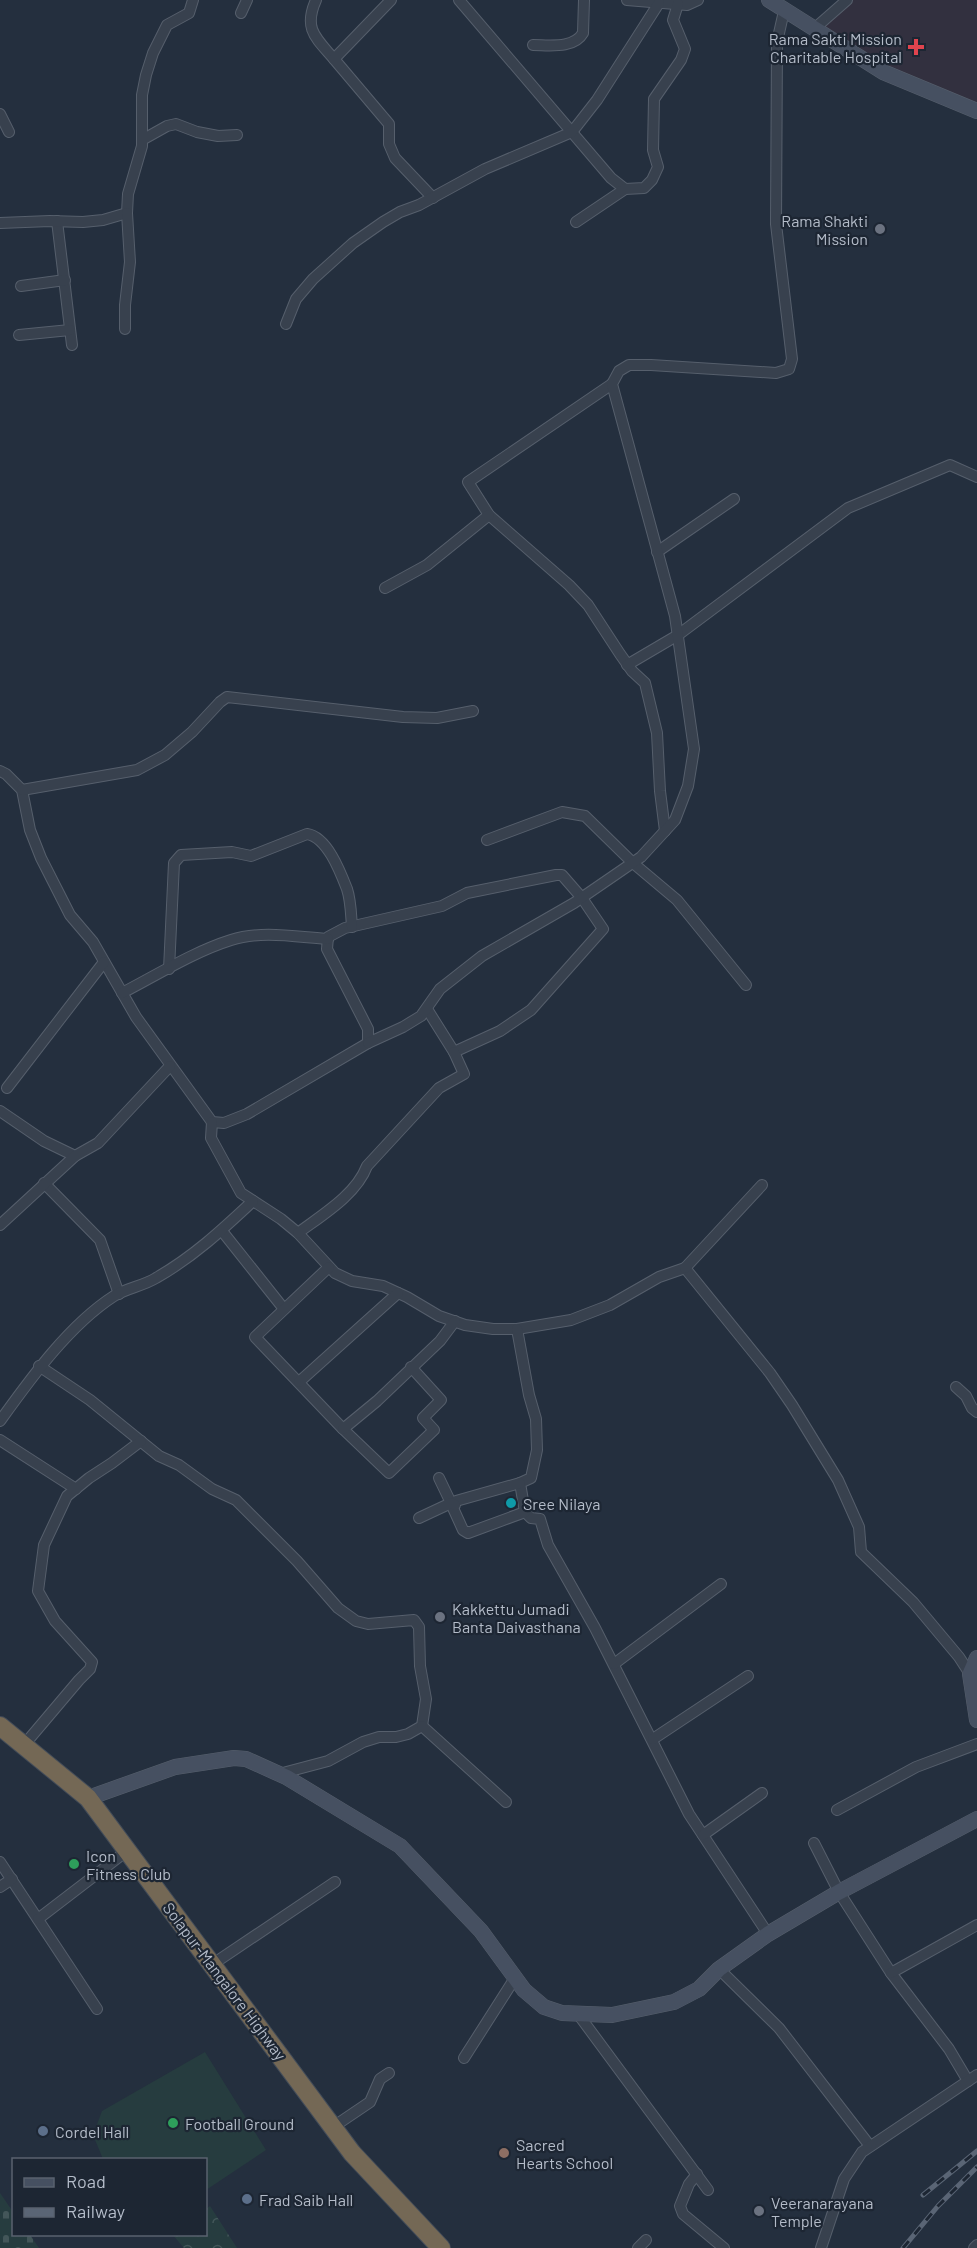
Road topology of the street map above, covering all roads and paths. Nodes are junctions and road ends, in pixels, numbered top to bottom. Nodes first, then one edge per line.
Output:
1 (193, 0) edge
2 (247, 0) edge
3 (316, 0) edge
4 (391, 0) edge
5 (459, 0) edge
6 (584, 0) edge
7 (627, 0) edge
8 (698, 0) edge
9 (769, 0) edge
10 (847, 0) edge
11 (659, 3) junction
12 (678, 4) junction
13 (784, 11) junction
14 (241, 13) dead end
15 (814, 30) junction
16 (533, 45) dead end
17 (334, 59) junction
18 (977, 111) edge
19 (0, 114) edge
20 (9, 132) dead end
21 (572, 132) junction
22 (237, 135) dead end
23 (142, 140) junction
24 (626, 189) junction
25 (433, 198) junction
26 (127, 213) junction
27 (57, 221) junction
28 (576, 222) dead end
29 (0, 223) edge
30 (64, 280) junction
31 (21, 285) dead end
32 (286, 324) dead end
33 (125, 329) dead end
34 (70, 330) junction
35 (19, 335) dead end
36 (72, 345) dead end
37 (612, 384) junction
38 (977, 477) edge
39 (734, 499) dead end
40 (489, 515) junction
41 (657, 552) junction
42 (385, 588) dead end
43 (678, 635) junction
44 (627, 665) junction
45 (473, 711) dead end
46 (0, 771) edge
47 (22, 790) junction
48 (665, 831) junction
49 (487, 840) dead end
50 (633, 863) junction
51 (582, 897) junction
52 (352, 927) junction
53 (328, 939) junction
54 (104, 962) junction
55 (169, 969) junction
56 (746, 985) dead end
57 (122, 993) junction
58 (428, 1009) junction
59 (368, 1043) junction
60 (454, 1052) junction
61 (170, 1066) junction
62 (7, 1088) dead end
63 (0, 1111) edge
64 (212, 1122) junction
65 (75, 1156) junction
66 (44, 1183) junction
67 (762, 1185) dead end
68 (253, 1201) junction
69 (0, 1225) edge
70 (222, 1231) junction
71 (298, 1233) junction
72 (329, 1267) junction
73 (685, 1268) junction
74 (398, 1293) junction
75 (119, 1294) junction
76 (284, 1310) junction
77 (455, 1321) junction
78 (517, 1329) junction
79 (39, 1366) junction
80 (411, 1367) junction
81 (299, 1382) junction
82 (956, 1387) dead end
83 (977, 1412) edge
84 (0, 1421) edge
85 (343, 1429) junction
86 (0, 1440) edge
87 (141, 1441) junction
88 (439, 1478) dead end
89 (520, 1483) junction
90 (76, 1489) junction
91 (453, 1504) junction
92 (525, 1512) junction
93 (419, 1518) dead end
94 (722, 1584) dead end
95 (977, 1658) edge
96 (614, 1664) junction
97 (970, 1674) junction
98 (748, 1676) dead end
99 (977, 1720) edge
100 (0, 1726) edge
101 (422, 1726) junction
102 (653, 1739) junction
103 (977, 1744) edge
104 (24, 1745) junction
105 (279, 1774) junction
106 (762, 1793) dead end
107 (88, 1798) junction
108 (506, 1802) dead end
109 (837, 1810) dead end
110 (977, 1819) edge
111 (703, 1835) junction
112 (814, 1843) dead end
113 (128, 1850) junction
114 (0, 1862) edge
115 (12, 1879) junction
116 (335, 1882) dead end
117 (0, 1887) edge
118 (839, 1892) junction
119 (38, 1919) junction
120 (977, 1925) edge
121 (768, 1934) junction
122 (213, 1964) junction
123 (719, 1970) junction
124 (891, 1973) junction
125 (515, 1978) junction
126 (98, 2009) dead end
127 (578, 2014) junction
128 (464, 2058) dead end
129 (389, 2073) dead end
130 (973, 2078) edge
131 (333, 2127) junction
132 (870, 2146) junction
133 (697, 2174) junction
134 (708, 2190) dead end
135 (422, 2229) junction
136 (646, 2240) dead end
137 (426, 2248) edge
138 (441, 2248) edge
139 (638, 2248) edge
140 (724, 2248) edge
141 (821, 2248) edge

1 - 23 street
2 - 14 street
3 - 17 street
4 - 17 street
5 - 21 street
6 - 16 street
7 - 11 street
8 - 12 street
9 - 13 street
10 - 15 street
11 - 12 street
11 - 21 street
12 - 24 street
13 - 15 street
13 - 37 street
15 - 18 street
17 - 25 street
19 - 20 street
21 - 24 street
21 - 25 street
22 - 23 street
23 - 26 street
24 - 28 street
25 - 32 street
26 - 27 street
26 - 33 street
27 - 29 street
27 - 30 street
30 - 31 street
30 - 34 street
34 - 35 street
34 - 36 street
37 - 40 street
37 - 41 street
38 - 43 street
39 - 41 street
40 - 42 street
40 - 44 street
41 - 43 street
43 - 44 street
43 - 48 street
44 - 48 street
45 - 47 street
46 - 47 street
47 - 54 street
48 - 50 street
49 - 50 street
50 - 51 street
50 - 56 street
51 - 52 street
51 - 58 street
51 - 60 street
52 - 53 street
52 - 55 street
53 - 55 street
53 - 59 street
54 - 57 street
54 - 62 street
55 - 57 street
57 - 61 street
58 - 59 street
58 - 60 street
59 - 64 street
60 - 71 street
61 - 64 street
61 - 65 street
63 - 65 street
64 - 68 street
65 - 66 street
66 - 69 street
66 - 75 street
67 - 73 street
68 - 70 street
68 - 71 street
70 - 75 street
70 - 76 street
71 - 72 street
72 - 74 street
72 - 76 street
73 - 78 street
73 - 97 street
74 - 77 street
74 - 81 street
75 - 79 street
76 - 81 street
77 - 78 street
77 - 80 street
78 - 89 street
79 - 84 street
79 - 87 street
80 - 85 street
80 - 85 street
81 - 85 street
82 - 83 street
86 - 90 street
87 - 90 street
87 - 101 street
88 - 91 street
89 - 91 street
89 - 92 street
90 - 104 street
91 - 92 street
91 - 93 street
92 - 96 street
94 - 96 street
95 - 97 street
96 - 102 street
97 - 99 street
98 - 102 street
100 - 104 highway, Solapur-Mangalore Highway
101 - 105 street
101 - 108 street
102 - 111 street
103 - 109 street
104 - 107 highway, Solapur-Mangalore Highway
105 - 107 street
105 - 125 street
106 - 111 street
107 - 113 highway, Solapur-Mangalore Highway
110 - 118 street
111 - 121 street
112 - 118 street
113 - 119 street
113 - 122 highway, Solapur-Mangalore Highway
114 - 115 street
115 - 117 street
115 - 119 street
116 - 122 street
118 - 121 street
118 - 124 street
119 - 126 street
120 - 124 street
121 - 123 street
122 - 131 highway, Solapur-Mangalore Highway
123 - 127 street
123 - 132 street
124 - 130 street
125 - 127 street
125 - 128 street
127 - 133 street
129 - 131 street
130 - 132 street
131 - 135 highway, Solapur-Mangalore Highway
132 - 141 street
133 - 134 street
133 - 140 street
135 - 137 street
135 - 138 highway, Solapur-Mangalore Highway
136 - 139 street

